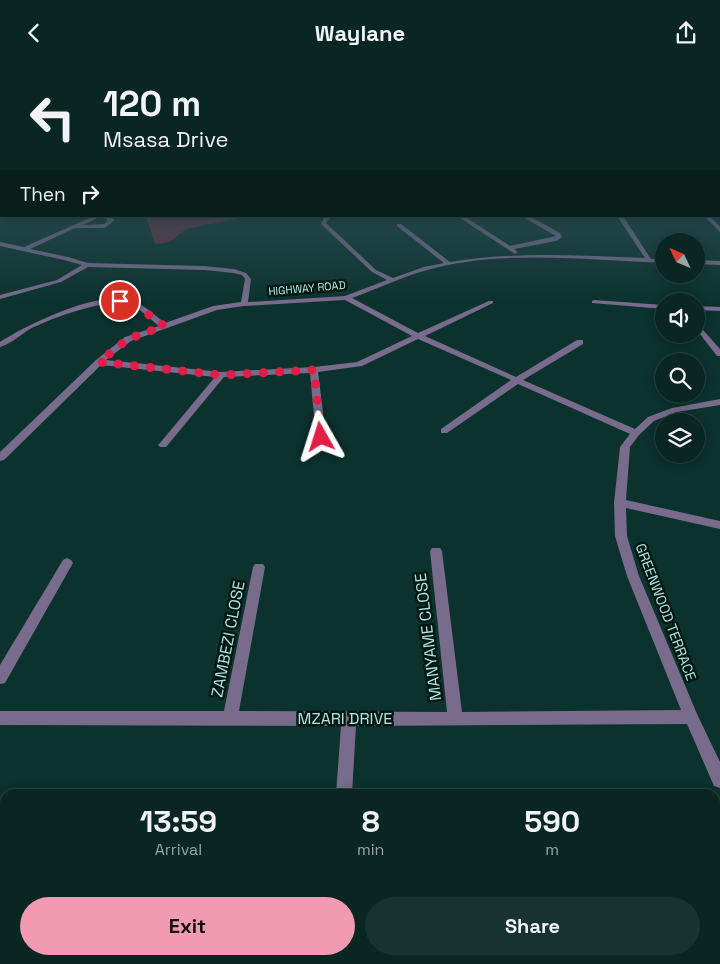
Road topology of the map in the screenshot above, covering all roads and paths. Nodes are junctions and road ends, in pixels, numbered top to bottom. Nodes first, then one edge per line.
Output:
1 (95, 218) edge
2 (108, 218) edge
3 (327, 218) edge
4 (463, 218) edge
5 (528, 218) edge
6 (621, 218) edge
7 (709, 218) edge
8 (399, 225) dead end
9 (72, 227) junction
10 (720, 230) edge
11 (0, 244) edge
12 (26, 248) junction
13 (510, 248) junction
14 (515, 256) junction
15 (648, 260) junction
16 (655, 260) edge
17 (705, 262) edge
18 (448, 263) junction
19 (720, 263) edge
20 (87, 265) junction
21 (391, 280) junction
22 (0, 297) edge
23 (346, 298) junction
24 (491, 302) dead end
25 (594, 302) dead end
26 (244, 303) junction
27 (655, 306) edge
28 (705, 308) edge
29 (720, 309) edge
30 (164, 326) junction
31 (705, 336) edge
32 (420, 337) junction
33 (580, 342) dead end
34 (0, 345) edge
35 (720, 353) edge
36 (99, 362) junction
37 (314, 370) junction
38 (221, 375) junction
39 (518, 380) junction
40 (720, 402) edge
41 (444, 431) dead end
42 (636, 433) junction
43 (321, 437) dead end
44 (163, 445) dead end
45 (0, 458) edge
46 (620, 503) junction
47 (720, 525) edge
48 (436, 551) dead end
49 (68, 563) dead end
50 (259, 567) dead end
51 (0, 678) edge
52 (230, 717) junction
53 (455, 717) junction
54 (690, 717) junction
55 (0, 718) edge
56 (349, 719) junction
57 (720, 780) edge
58 (344, 789) edge

1 - 9 street
2 - 9 street
3 - 21 street
4 - 13 street
5 - 13 street
6 - 15 street
7 - 10 street
8 - 18 street
9 - 12 street
11 - 12 street
12 - 20 street
13 - 14 street
14 - 15 street, HIGHWAY ROAD
14 - 18 street, HIGHWAY ROAD
15 - 16 street, HIGHWAY ROAD
17 - 19 street
18 - 21 street, HIGHWAY ROAD
20 - 22 street
20 - 26 street
21 - 23 street, HIGHWAY ROAD
23 - 26 street, HIGHWAY ROAD
23 - 32 street
24 - 32 street
25 - 27 street
26 - 30 street, HIGHWAY ROAD
28 - 29 street
30 - 34 street
30 - 36 street, HIGHWAY ROAD
31 - 35 street
32 - 37 street
32 - 39 street
33 - 39 street
36 - 38 street
36 - 45 street, HIGHWAY ROAD
37 - 38 street
37 - 43 street
38 - 44 street
39 - 41 street
39 - 42 street
40 - 42 street, GREENWOOD TERRACE
42 - 46 street, GREENWOOD TERRACE
46 - 47 street
46 - 54 street, GREENWOOD TERRACE
48 - 53 street, MANYAME CLOSE
49 - 51 street
50 - 52 street, ZAMBEZI CLOSE
52 - 55 street, MZARI DRIVE
52 - 56 street, MZARI DRIVE
53 - 54 street, MZARI DRIVE
53 - 56 street, MZARI DRIVE
54 - 57 street, GREENWOOD TERRACE
56 - 58 street

